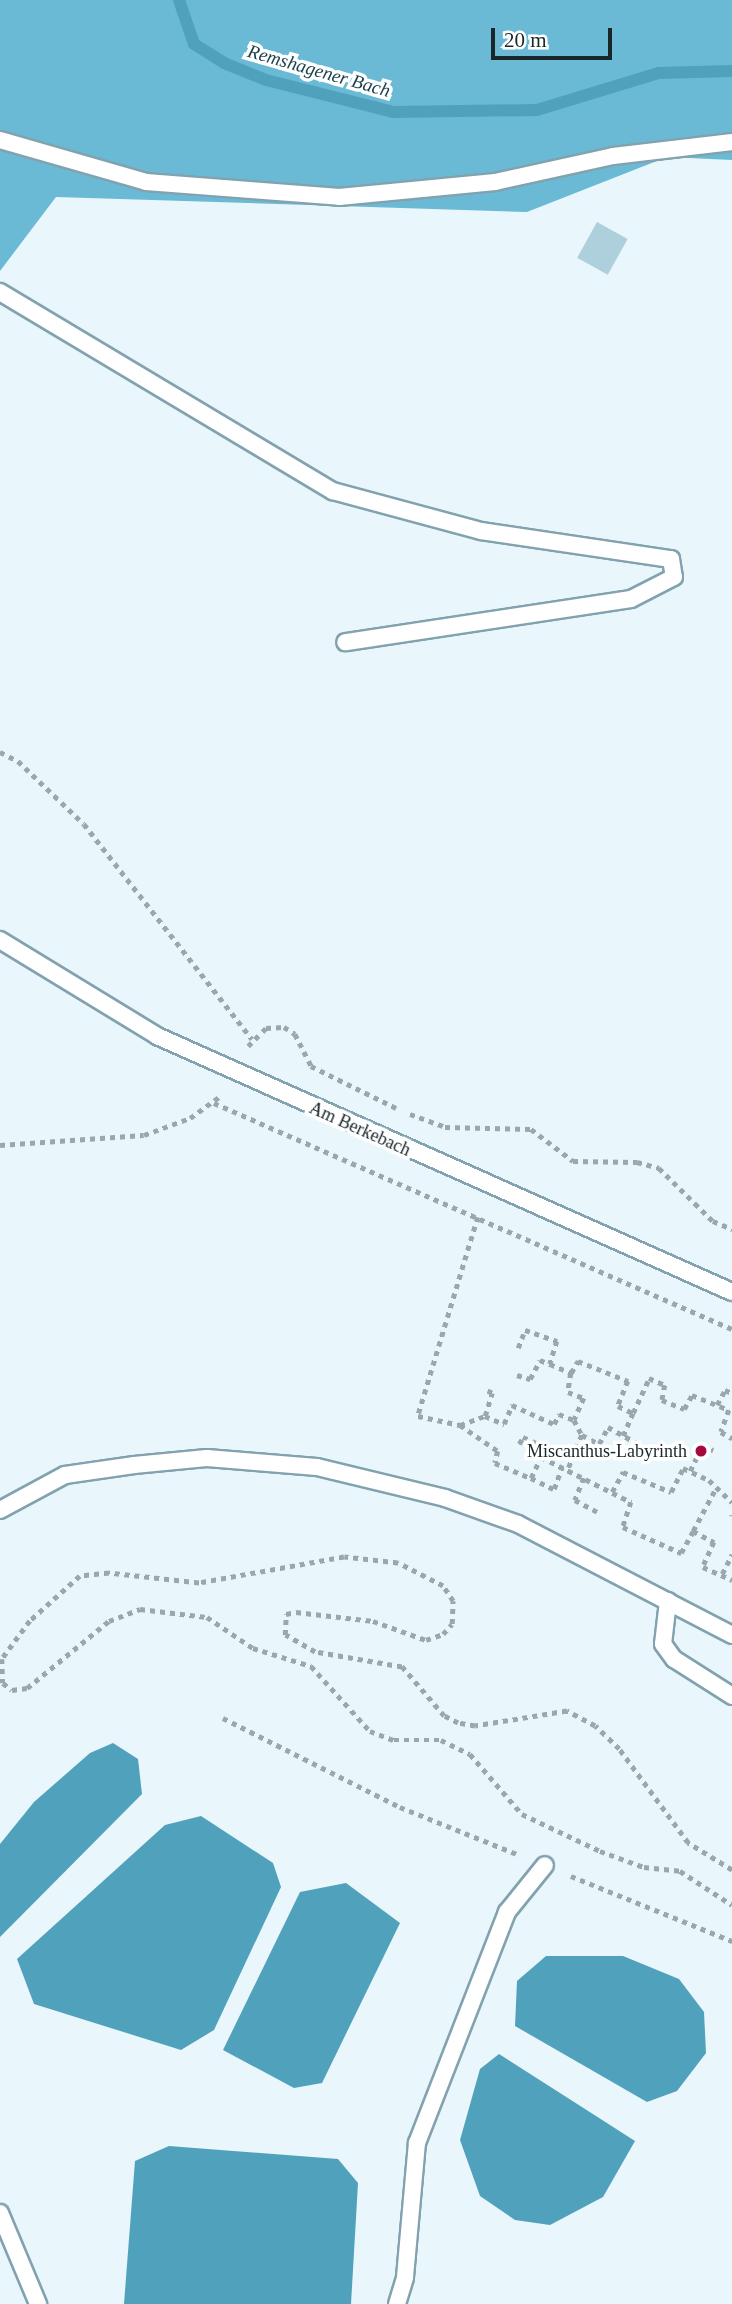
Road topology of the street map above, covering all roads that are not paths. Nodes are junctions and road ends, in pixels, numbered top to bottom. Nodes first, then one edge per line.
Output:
1 (0, 140) edge
2 (732, 142) edge
3 (0, 292) edge
4 (345, 642) dead end
5 (0, 940) edge
6 (732, 1292) edge
7 (0, 1510) edge
8 (668, 1601) junction
9 (732, 1635) edge
10 (732, 1696) edge
11 (545, 1865) road end
12 (0, 2213) edge
13 (38, 2304) edge
14 (397, 2304) edge

1 - 2 lane
3 - 4 lane
5 - 6 lane, Am Berkebach
7 - 8 lane
8 - 9 lane
8 - 10 lane
11 - 14 lane
12 - 13 lane

